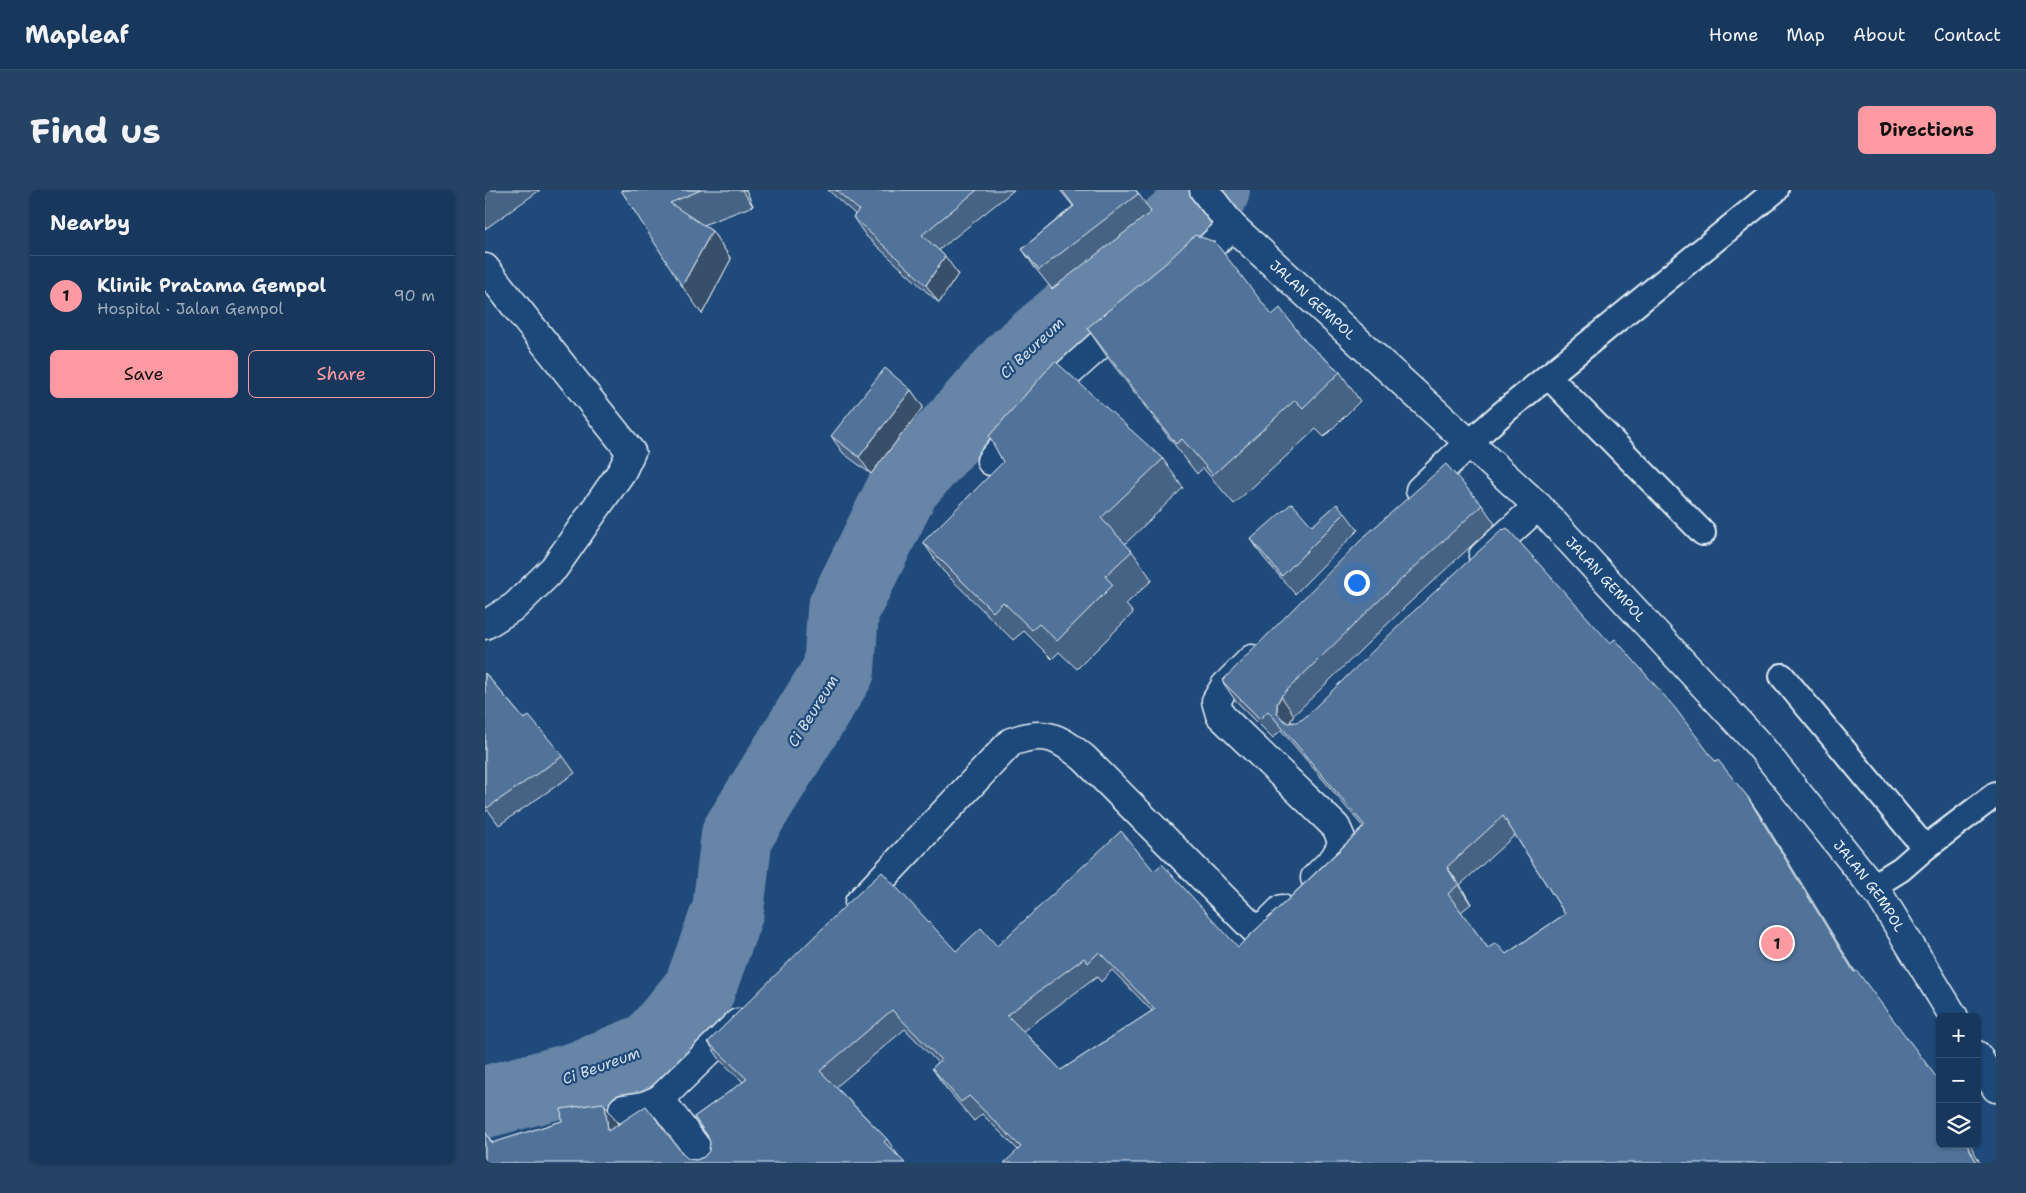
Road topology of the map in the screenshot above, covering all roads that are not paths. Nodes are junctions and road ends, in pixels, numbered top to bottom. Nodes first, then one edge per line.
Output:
1 (1204, 190) edge
2 (1776, 190) edge
3 (1232, 226) junction
4 (485, 268) edge
5 (1169, 286) edge
6 (1148, 303) edge
7 (1549, 376) junction
8 (1468, 444) junction
9 (991, 461) edge
10 (1538, 506) junction
11 (1402, 508) edge
12 (1703, 533) dead end
13 (1466, 571) edge
14 (485, 625) edge
15 (1266, 645) edge
16 (1782, 676) dead end
17 (1996, 794) edge
18 (1925, 848) junction
19 (1872, 887) junction
20 (844, 917) edge
21 (752, 1008) edge
22 (1952, 1013) edge
23 (1979, 1058) edge
24 (1996, 1088) edge
25 (660, 1100) junction
26 (623, 1109) dead end
27 (708, 1163) edge

1 - 3 street, JALAN GEMPOL
2 - 7 lane
3 - 5 street
3 - 8 street, JALAN GEMPOL
4 - 14 street
6 - 9 street
7 - 8 lane
7 - 12 lane
8 - 10 street, JALAN GEMPOL
8 - 11 street
10 - 13 street
10 - 19 street, JALAN GEMPOL
15 - 20 street
16 - 18 lane
17 - 18 lane
18 - 19 lane
19 - 22 street, JALAN GEMPOL
21 - 25 street
23 - 24 street
25 - 26 street
25 - 27 street

